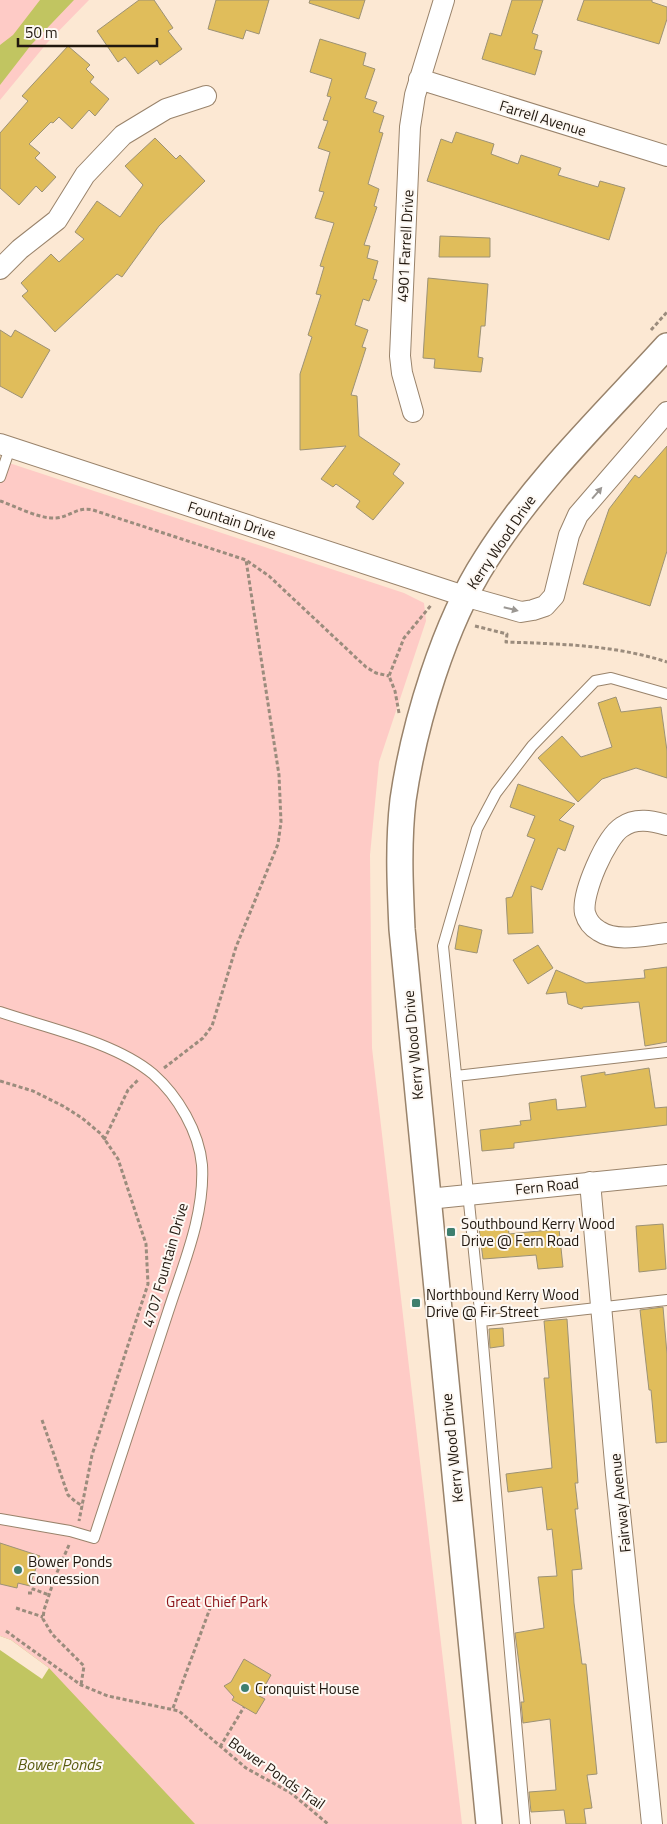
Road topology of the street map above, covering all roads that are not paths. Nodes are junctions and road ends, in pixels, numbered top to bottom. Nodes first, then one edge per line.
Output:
1 (444, 0) edge
2 (419, 80) junction
3 (206, 96) dead end
4 (667, 156) edge
5 (0, 269) edge
6 (667, 346) edge
7 (413, 412) dead end
8 (667, 412) edge
9 (5, 446) edge
10 (0, 476) edge
11 (464, 596) junction
12 (667, 694) edge
13 (667, 826) edge
14 (667, 933) edge
15 (0, 1012) edge
16 (667, 1052) edge
17 (456, 1076) junction
18 (667, 1175) edge
19 (590, 1182) junction
20 (469, 1194) junction
21 (428, 1199) junction
22 (667, 1300) edge
23 (602, 1308) junction
24 (481, 1321) junction
25 (0, 1519) edge
26 (489, 1824) edge
27 (525, 1824) edge
28 (652, 1824) edge

1 - 2 street, 4901 Farrell Drive
2 - 4 street, Farrell Avenue
2 - 7 street, 4901 Farrell Drive
3 - 5 street
6 - 11 street, Kerry Wood Drive
11 -> 8 street, Fountain Drive
9 - 10 lane
9 - 11 street, Fountain Drive
11 - 21 street, Kerry Wood Drive
12 - 17 lane
13 - 14 street
15 - 25 lane, 4707 Fountain Drive
16 - 17 lane
17 - 20 lane
18 - 19 street, Fern Road
19 - 20 street, Fern Road
19 - 23 street, Fairway Avenue
20 - 21 street, Fern Road
20 - 24 lane
21 - 26 street, Kerry Wood Drive
22 - 23 lane
23 - 24 lane
23 - 28 street, Fairway Avenue
24 - 27 lane

